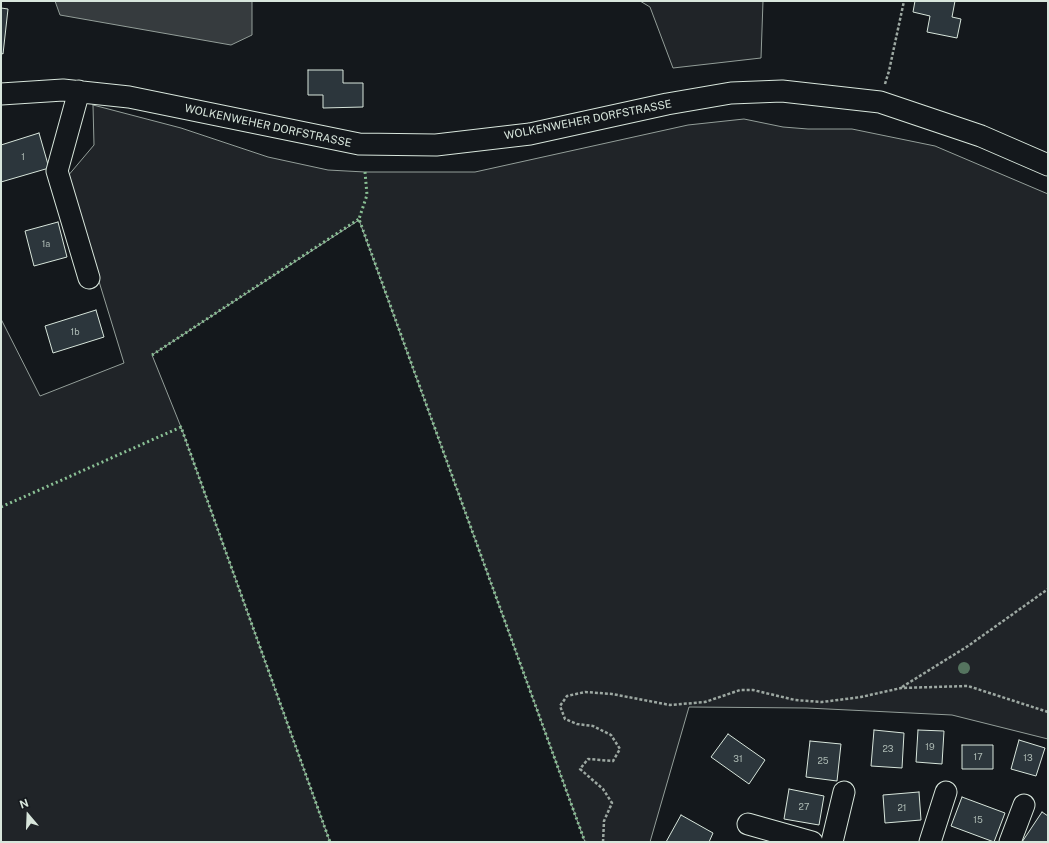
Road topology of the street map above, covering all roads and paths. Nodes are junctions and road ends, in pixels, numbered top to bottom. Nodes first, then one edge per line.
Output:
1 (904, 1) edge
2 (79, 91) junction
3 (1, 94) edge
4 (880, 102) junction
5 (1048, 165) edge
6 (89, 278) dead end
7 (1048, 590) edge
8 (901, 688) junction
9 (1048, 712) edge
10 (844, 792) dead end
11 (946, 792) dead end
12 (1024, 804) dead end
13 (748, 824) dead end
14 (603, 842) edge
15 (812, 842) edge
16 (832, 842) edge
17 (930, 842) edge
18 (1010, 842) edge

1 - 4 path
2 - 3 street, WOLKENWEHER DORFSTRASSE
2 - 4 street, WOLKENWEHER DORFSTRASSE
2 - 6 street
4 - 5 street, WOLKENWEHER DORFSTRASSE
7 - 8 path
8 - 9 path
8 - 14 path
10 - 16 street
11 - 17 street
12 - 18 street
13 - 15 street

